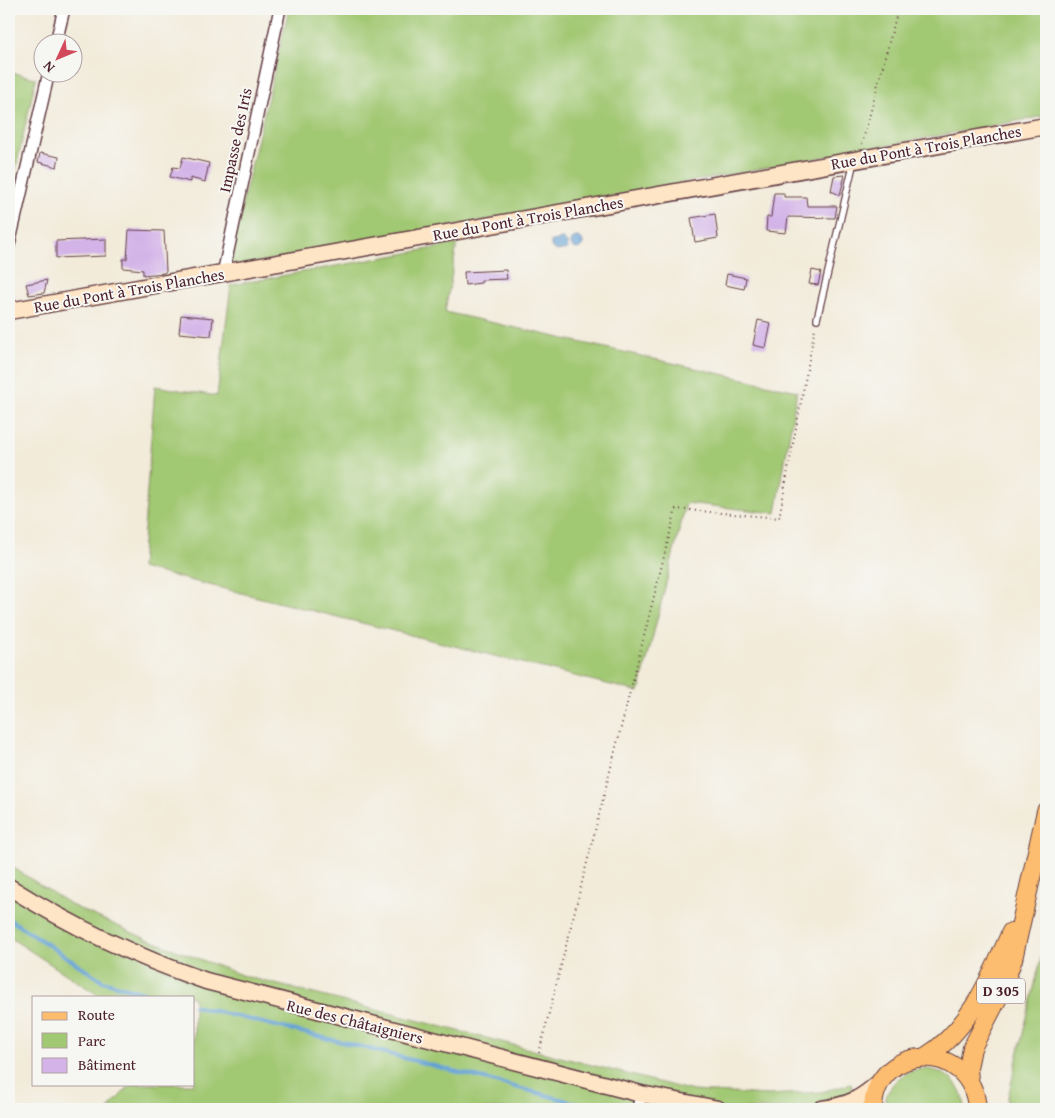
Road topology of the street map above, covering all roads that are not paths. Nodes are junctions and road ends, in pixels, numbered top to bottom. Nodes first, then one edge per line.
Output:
1 (64, 9) edge
2 (279, 13) dead end
3 (58, 32) edge
4 (47, 82) edge
5 (1046, 126) edge
6 (856, 159) junction
7 (9, 245) edge
8 (223, 274) junction
9 (9, 311) edge
10 (817, 319) road end
11 (1046, 811) edge
12 (9, 887) edge
13 (1026, 897) junction
14 (925, 1057) junction
15 (881, 1081) junction
16 (977, 1099) edge
17 (639, 1104) edge
18 (718, 1109) edge
19 (822, 1109) edge
20 (873, 1109) edge

1 - 3 street
2 - 8 street, Impasse des Iris
4 - 7 street
5 - 6 street, Rue du Pont à Trois Planches
6 - 8 street, Rue du Pont à Trois Planches
6 - 10 lane
8 - 9 street, Rue du Pont à Trois Planches
11 - 13 main road, D 305
12 - 17 street, Rue des Châtaigniers
13 - 14 main road, D 305
13 - 16 main road, D 305
14 - 15 main road
14 - 16 main road
15 - 19 street
15 - 20 main road
17 - 18 street, Rue des Châtaigniers

